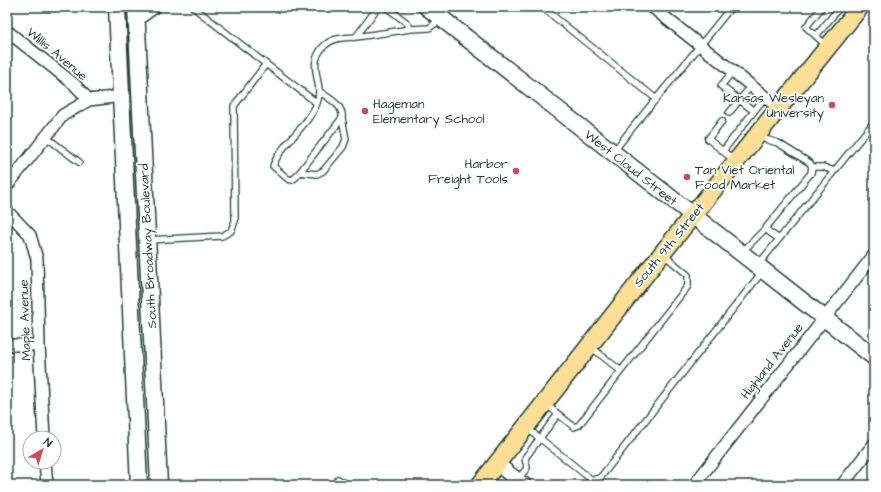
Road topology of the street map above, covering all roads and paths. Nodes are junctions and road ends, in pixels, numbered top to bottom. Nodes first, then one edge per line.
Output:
1 (117, 7) edge
2 (155, 7) edge
3 (193, 7) edge
4 (378, 7) edge
5 (386, 7) edge
6 (427, 7) edge
7 (542, 7) edge
8 (652, 7) edge
9 (731, 7) edge
10 (822, 7) edge
11 (852, 9) edge
12 (136, 13) edge
13 (441, 18) junction
14 (411, 29) junction
15 (7, 31) edge
16 (356, 36) junction
17 (822, 42) junction
18 (701, 46) junction
19 (266, 64) junction
20 (733, 71) junction
21 (751, 86) junction
22 (319, 91) junction
23 (122, 96) junction
24 (766, 97) junction
25 (655, 98) junction
26 (89, 100) junction
27 (739, 100) junction
28 (317, 103) junction
29 (779, 108) junction
30 (754, 111) junction
31 (729, 113) dead end
32 (342, 118) junction
33 (874, 122) edge
34 (722, 125) dead end
35 (756, 136) junction
36 (46, 137) junction
37 (612, 153) junction
38 (729, 156) junction
39 (79, 162) dead end
40 (812, 167) junction
41 (834, 171) junction
42 (300, 172) junction
43 (7, 186) edge
44 (7, 212) edge
45 (693, 216) junction
46 (765, 229) junction
47 (779, 239) junction
48 (148, 240) junction
49 (741, 253) junction
50 (662, 254) junction
51 (874, 255) edge
52 (761, 268) junction
53 (824, 317) junction
54 (7, 345) edge
55 (39, 345) junction
56 (590, 346) junction
57 (874, 357) edge
58 (621, 371) junction
59 (545, 403) junction
60 (558, 414) junction
61 (526, 427) junction
62 (44, 430) edge
63 (540, 438) junction
64 (874, 444) edge
65 (496, 464) junction
66 (46, 470) edge
67 (338, 479) dead end
68 (521, 483) edge
69 (47, 485) edge
70 (139, 485) edge
71 (159, 485) edge
72 (346, 485) edge
73 (480, 485) edge
74 (694, 485) edge
75 (842, 485) edge

1 - 23 main road, South Broadway Boulevard
2 - 12 street
3 - 19 lane
4 - 16 lane
5 - 14 lane
6 - 13 main road, West Cloud Street
7 - 25 lane
8 - 18 street
9 - 18 lane
10 - 17 lane
11 - 17 main road, South 9th Street
12 - 48 main road, South Broadway Boulevard
13 - 14 lane
13 - 37 main road, West Cloud Street
14 - 16 lane
15 - 26 street, Willis Avenue
16 - 22 lane
17 - 29 main road, South 9th Street
18 - 20 street
18 - 25 lane
19 - 28 lane
19 - 48 lane
20 - 21 street
20 - 27 lane
21 - 24 street
21 - 27 lane
22 - 28 lane
22 - 32 lane
23 - 26 street
23 - 70 main road, South Broadway Boulevard
24 - 29 street
24 - 30 lane
25 - 37 lane
26 - 36 street
27 - 30 lane
27 - 31 lane
28 - 42 lane
29 - 35 main road, South 9th Street
30 - 38 lane
32 - 42 lane
32 - 42 lane
33 - 41 lane
34 - 38 lane
35 - 38 main road, South 9th Street
35 - 40 lane
36 - 39 lane
36 - 43 street
37 - 45 main road, West Cloud Street
38 - 45 main road, South 9th Street
40 - 41 lane
40 - 46 lane
41 - 47 lane
44 - 55 street, Maple Avenue
45 - 49 main road, West Cloud Street
45 - 50 main road, South 9th Street
46 - 47 lane
46 - 49 lane
47 - 52 lane
48 - 71 main road, South Broadway Boulevard
49 - 52 main road, West Cloud Street
50 - 56 main road, South 9th Street
50 - 58 lane
51 - 53 street, Highland Avenue
52 - 53 main road, West Cloud Street
52 - 63 lane
53 - 57 main road, West Cloud Street
53 - 74 street, Highland Avenue
54 - 55 street
55 - 62 street, Maple Avenue
56 - 58 lane
56 - 59 main road, South 9th Street
58 - 60 lane
59 - 60 lane
59 - 61 main road, South 9th Street
60 - 63 lane
61 - 63 lane
61 - 65 main road, South 9th Street
63 - 68 lane
64 - 75 street
65 - 68 street
65 - 73 main road, South 9th Street
66 - 69 street
67 - 72 lane

